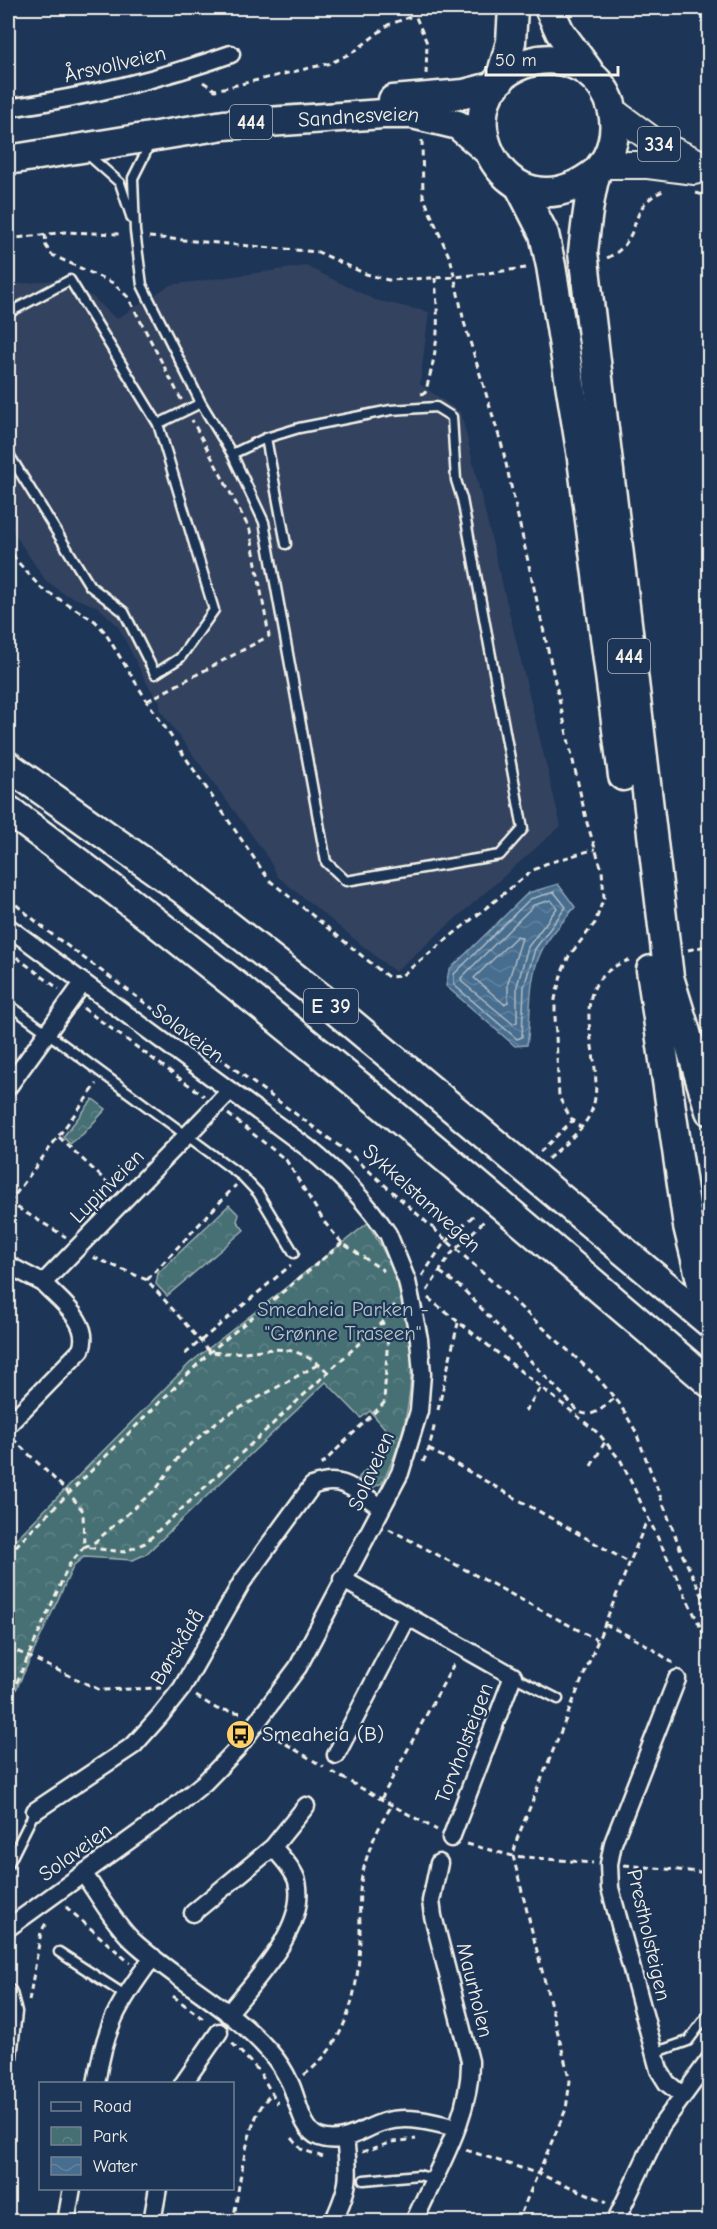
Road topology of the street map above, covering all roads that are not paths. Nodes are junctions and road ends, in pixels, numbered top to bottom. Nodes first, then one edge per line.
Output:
1 (513, 8) edge
2 (549, 8) edge
3 (231, 54) dead end
4 (593, 76) junction
5 (498, 83) junction
6 (8, 108) edge
7 (614, 112) junction
8 (157, 135) junction
9 (8, 146) edge
10 (80, 148) junction
11 (486, 150) junction
12 (8, 160) edge
13 (599, 168) junction
14 (710, 168) edge
15 (710, 173) edge
16 (519, 185) junction
17 (135, 231) junction
18 (8, 314) edge
19 (201, 403) junction
20 (158, 424) junction
21 (266, 438) junction
22 (8, 453) edge
23 (232, 454) junction
24 (286, 544) dead end
25 (8, 766) edge
26 (8, 810) edge
27 (8, 927) edge
28 (661, 981) junction
29 (83, 983) junction
30 (8, 1004) edge
31 (47, 1031) junction
32 (8, 1087) edge
33 (229, 1092) junction
34 (710, 1111) edge
35 (189, 1135) junction
36 (294, 1253) road end
37 (8, 1265) edge
38 (43, 1283) junction
39 (710, 1317) edge
40 (710, 1323) edge
41 (710, 1383) edge
42 (8, 1425) edge
43 (381, 1507) junction
44 (342, 1579) junction
45 (408, 1616) junction
46 (676, 1672) road end
47 (513, 1676) junction
48 (558, 1699) dead end
49 (336, 1755) dead end
50 (306, 1806) dead end
51 (35, 1811) joint
52 (451, 1838) road end
53 (273, 1847) junction
54 (439, 1863) dead end
55 (8, 1865) edge
56 (84, 1874) junction
57 (192, 1913) dead end
58 (8, 1928) edge
59 (59, 1952) dead end
60 (153, 1957) junction
61 (8, 1993) edge
62 (125, 1995) junction
63 (710, 2012) edge
64 (228, 2014) junction
65 (219, 2032) road end
66 (654, 2053) junction
67 (8, 2057) edge
68 (710, 2060) edge
69 (96, 2082) edge
70 (184, 2082) edge
71 (682, 2095) junction
72 (456, 2128) junction
73 (345, 2138) junction
74 (433, 2179) junction
75 (364, 2180) dead end
76 (72, 2190) edge
77 (158, 2190) edge
78 (618, 2215) edge
79 (66, 2222) edge
80 (152, 2222) edge
81 (333, 2222) edge
82 (414, 2222) edge

1 - 5 highway
2 - 4 highway, 444
3 - 6 street, Årsvollveien
4 - 5 highway, 444
4 - 7 highway, 444
5 - 9 highway, Sandnesveien / 444
5 - 11 highway
7 - 13 highway, 444
7 - 14 main road, 334
8 - 10 highway, Sandnesveien / 444
8 - 11 highway, Sandnesveien / 444
8 - 17 lane
10 - 12 highway, Sandnesveien / 444
10 - 17 lane
11 - 16 highway, 444
13 - 15 main road, 334
13 - 16 highway, 444
13 - 28 highway, 444
16 - 28 highway, 444
17 - 19 lane
18 - 20 lane
19 - 20 lane
19 - 23 lane
20 - 22 lane
21 - 23 lane
21 - 23 lane
21 - 24 lane
25 - 40 highway, E 39
26 - 41 highway, E 39
27 - 29 street, Solaveien
28 - 34 highway, 444
28 - 39 highway, 444
29 - 31 street
29 - 33 street, Solaveien
30 - 31 lane
31 - 32 street
31 - 35 lane
33 - 35 street, Lupinveien
33 - 43 street, Solaveien, bridge
35 - 36 lane
35 - 38 street, Lupinveien
37 - 38 street
38 - 42 street
43 - 44 street, Solaveien
43 - 51 street, Børskådå
44 - 45 street, Torvholsteigen
44 - 56 street, Solaveien
45 - 47 street, Torvholsteigen
45 - 49 street
46 - 66 street, Prestholsteigen
47 - 48 lane
47 - 52 street, Torvholsteigen
50 - 53 street
51 - 55 lane, Børskådå
53 - 57 street
53 - 64 street
54 - 72 street, Maurholen
56 - 58 street, Solaveien
56 - 60 street
59 - 62 lane
60 - 62 street
60 - 64 street
61 - 67 street
62 - 69 street
63 - 66 lane
64 - 73 street
65 - 70 street
66 - 71 street, Prestholsteigen
68 - 71 street
71 - 78 street
72 - 73 street
72 - 74 street, Maurholen
73 - 81 street
74 - 75 lane
74 - 82 street, Maurholen
76 - 79 street
77 - 80 street

